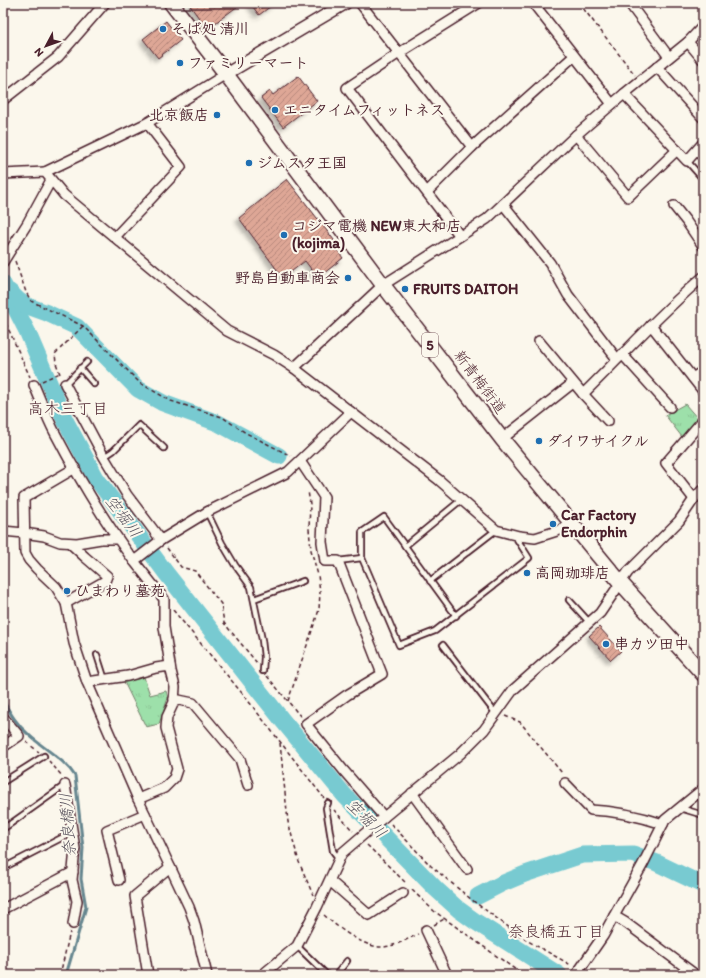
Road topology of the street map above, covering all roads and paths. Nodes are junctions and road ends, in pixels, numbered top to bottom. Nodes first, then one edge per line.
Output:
1 (105, 3) edge
2 (172, 3) edge
3 (346, 3) edge
4 (360, 3) edge
5 (479, 3) edge
6 (533, 3) edge
7 (579, 3) edge
8 (629, 3) edge
9 (703, 26) edge
10 (688, 42) junction
11 (399, 53) junction
12 (574, 56) junction
13 (669, 57) junction
14 (703, 60) edge
15 (657, 66) junction
16 (226, 74) junction
17 (639, 81) junction
18 (624, 94) junction
19 (3, 100) edge
20 (612, 104) junction
21 (703, 118) edge
22 (147, 123) junction
23 (576, 135) junction
24 (703, 143) edge
25 (472, 147) junction
26 (677, 150) junction
27 (687, 161) junction
28 (44, 172) junction
29 (3, 174) edge
30 (703, 179) edge
31 (51, 180) junction
32 (427, 192) junction
33 (503, 204) junction
34 (674, 206) dead end
35 (460, 236) junction
36 (115, 237) junction
37 (703, 246) edge
38 (11, 249) junction
39 (3, 262) edge
40 (703, 277) edge
41 (383, 285) junction
42 (3, 317) edge
43 (651, 325) junction
44 (84, 326) junction
45 (539, 341) dead end
46 (620, 357) junction
47 (87, 362) dead end
48 (80, 368) junction
49 (294, 368) junction
50 (703, 371) edge
51 (60, 373) junction
52 (693, 378) junction
53 (66, 384) junction
54 (94, 384) dead end
55 (573, 384) junction
56 (34, 385) junction
57 (703, 391) edge
58 (583, 394) junction
59 (670, 408) dead end
60 (351, 412) junction
61 (703, 420) edge
62 (608, 421) dead end
63 (502, 439) junction
64 (164, 448) dead end
65 (104, 457) junction
66 (299, 462) junction
67 (75, 468) junction
68 (703, 489) edge
69 (694, 499) junction
70 (461, 500) junction
71 (207, 512) junction
72 (571, 523) junction
73 (3, 530) edge
74 (496, 530) junction
75 (24, 532) junction
76 (514, 535) junction
77 (117, 539) junction
78 (160, 541) junction
79 (70, 543) junction
80 (405, 546) junction
81 (362, 558) junction
82 (136, 560) junction
83 (338, 561) junction
84 (303, 581) dead end
85 (430, 581) junction
86 (620, 582) junction
87 (164, 599) junction
88 (254, 599) junction
89 (569, 600) dead end
90 (66, 603) junction
91 (456, 616) junction
92 (590, 623) junction
93 (444, 645) dead end
94 (97, 655) dead end
95 (170, 666) junction
96 (263, 671) junction
97 (703, 674) edge
98 (105, 680) junction
99 (87, 682) junction
100 (174, 699) junction
101 (496, 714) junction
102 (3, 717) edge
103 (306, 724) junction
104 (3, 747) edge
105 (44, 756) dead end
106 (3, 782) edge
107 (565, 784) joint
108 (66, 785) joint
109 (248, 785) dead end
110 (703, 789) edge
111 (412, 793) junction
112 (138, 799) junction
113 (328, 803) junction
114 (680, 808) junction
115 (145, 814) junction
116 (703, 815) edge
117 (383, 818) junction
118 (663, 824) junction
119 (3, 829) edge
120 (73, 832) junction
121 (360, 837) junction
122 (339, 859) junction
123 (170, 867) junction
124 (3, 868) edge
125 (467, 869) dead end
126 (73, 872) junction
127 (119, 880) dead end
128 (330, 881) junction
129 (405, 889) joint
130 (412, 890) dead end
131 (3, 909) edge
132 (614, 916) junction
133 (72, 924) joint
134 (426, 930) dead end
135 (297, 946) junction
136 (347, 961) dead end
137 (578, 973) edge
138 (60, 975) edge
139 (148, 975) edge
140 (207, 975) edge
141 (262, 975) edge
142 (327, 975) edge
143 (336, 975) edge
144 (447, 975) edge
145 (523, 975) edge
146 (696, 975) edge

1 - 19 street
2 - 16 main road, 新青梅街道 / 5
3 - 16 street
4 - 11 street
5 - 11 street
6 - 12 street
7 - 17 path
8 - 13 street
9 - 10 street
10 - 13 street
10 - 14 street
11 - 25 street
11 - 32 street
12 - 20 street
12 - 25 street
13 - 15 street
15 - 17 street
15 - 21 street
16 - 22 street
16 - 41 main road, 新青梅街道 / 5
17 - 18 street
18 - 20 street
18 - 26 street
20 - 23 street
22 - 28 street
22 - 36 street
23 - 26 street
23 - 33 street
24 - 27 street
25 - 32 street
26 - 27 street
27 - 30 lane
28 - 29 street
28 - 31 street
31 - 36 street
31 - 38 street
32 - 35 street
33 - 35 street
33 - 46 street
34 - 37 street
35 - 41 street
36 - 49 street
38 - 39 street
38 - 44 path
40 - 43 street
41 - 49 street
41 - 63 main road, 新青梅街道 / 5
42 - 56 path
43 - 46 street
43 - 52 street
44 - 51 path
44 - 66 path
45 - 55 street
46 - 58 street
46 - 59 street
47 - 48 lane
48 - 53 lane
48 - 54 lane
49 - 60 street
50 - 52 street
51 - 53 path
51 - 56 path
52 - 57 street
53 - 65 street
55 - 58 street
55 - 63 street
56 - 67 street
58 - 62 street
60 - 66 street
60 - 70 street
61 - 69 street
63 - 72 main road, 新青梅街道 / 5
64 - 65 lane
65 - 78 street
66 - 71 street
66 - 83 street
67 - 75 street
67 - 77 street
68 - 69 street
69 - 86 street
70 - 74 street
70 - 80 lane
71 - 78 street
71 - 88 lane
72 - 76 street
72 - 86 main road, 新青梅街道 / 5
73 - 75 street
74 - 76 street
74 - 85 lane
75 - 79 street
75 - 90 street
76 - 91 lane
77 - 79 street
77 - 82 street
78 - 82 street
78 - 96 path
79 - 90 street
80 - 81 lane
80 - 85 lane
81 - 83 lane
81 - 91 lane
82 - 87 street
83 - 103 street
84 - 88 lane
85 - 91 lane
86 - 92 street
86 - 97 main road, 新青梅街道 / 5
87 - 95 street
87 - 113 path
88 - 96 lane
89 - 92 lane
90 - 99 street
92 - 101 street
93 - 101 lane
94 - 98 lane
95 - 98 street
95 - 100 street
96 - 103 path
98 - 99 street
99 - 112 street
100 - 109 street
100 - 112 street
101 - 107 path
101 - 111 street
102 - 104 street
103 - 117 street
105 - 106 lane
107 - 118 street
108 - 119 lane
108 - 120 street
110 - 114 street
111 - 117 street
111 - 125 street
112 - 115 street
113 - 121 path
113 - 122 lane
114 - 116 lane
114 - 118 street
115 - 123 street
115 - 127 street
117 - 121 street
117 - 137 path
118 - 132 street
120 - 124 lane
120 - 126 street
121 - 122 street
121 - 129 path
122 - 128 street
123 - 139 street
123 - 140 street
126 - 131 street
126 - 133 street
128 - 129 street
128 - 135 street
130 - 145 path
132 - 137 street
132 - 146 street
133 - 138 path
134 - 144 street
135 - 141 street
135 - 142 lane
136 - 143 lane

